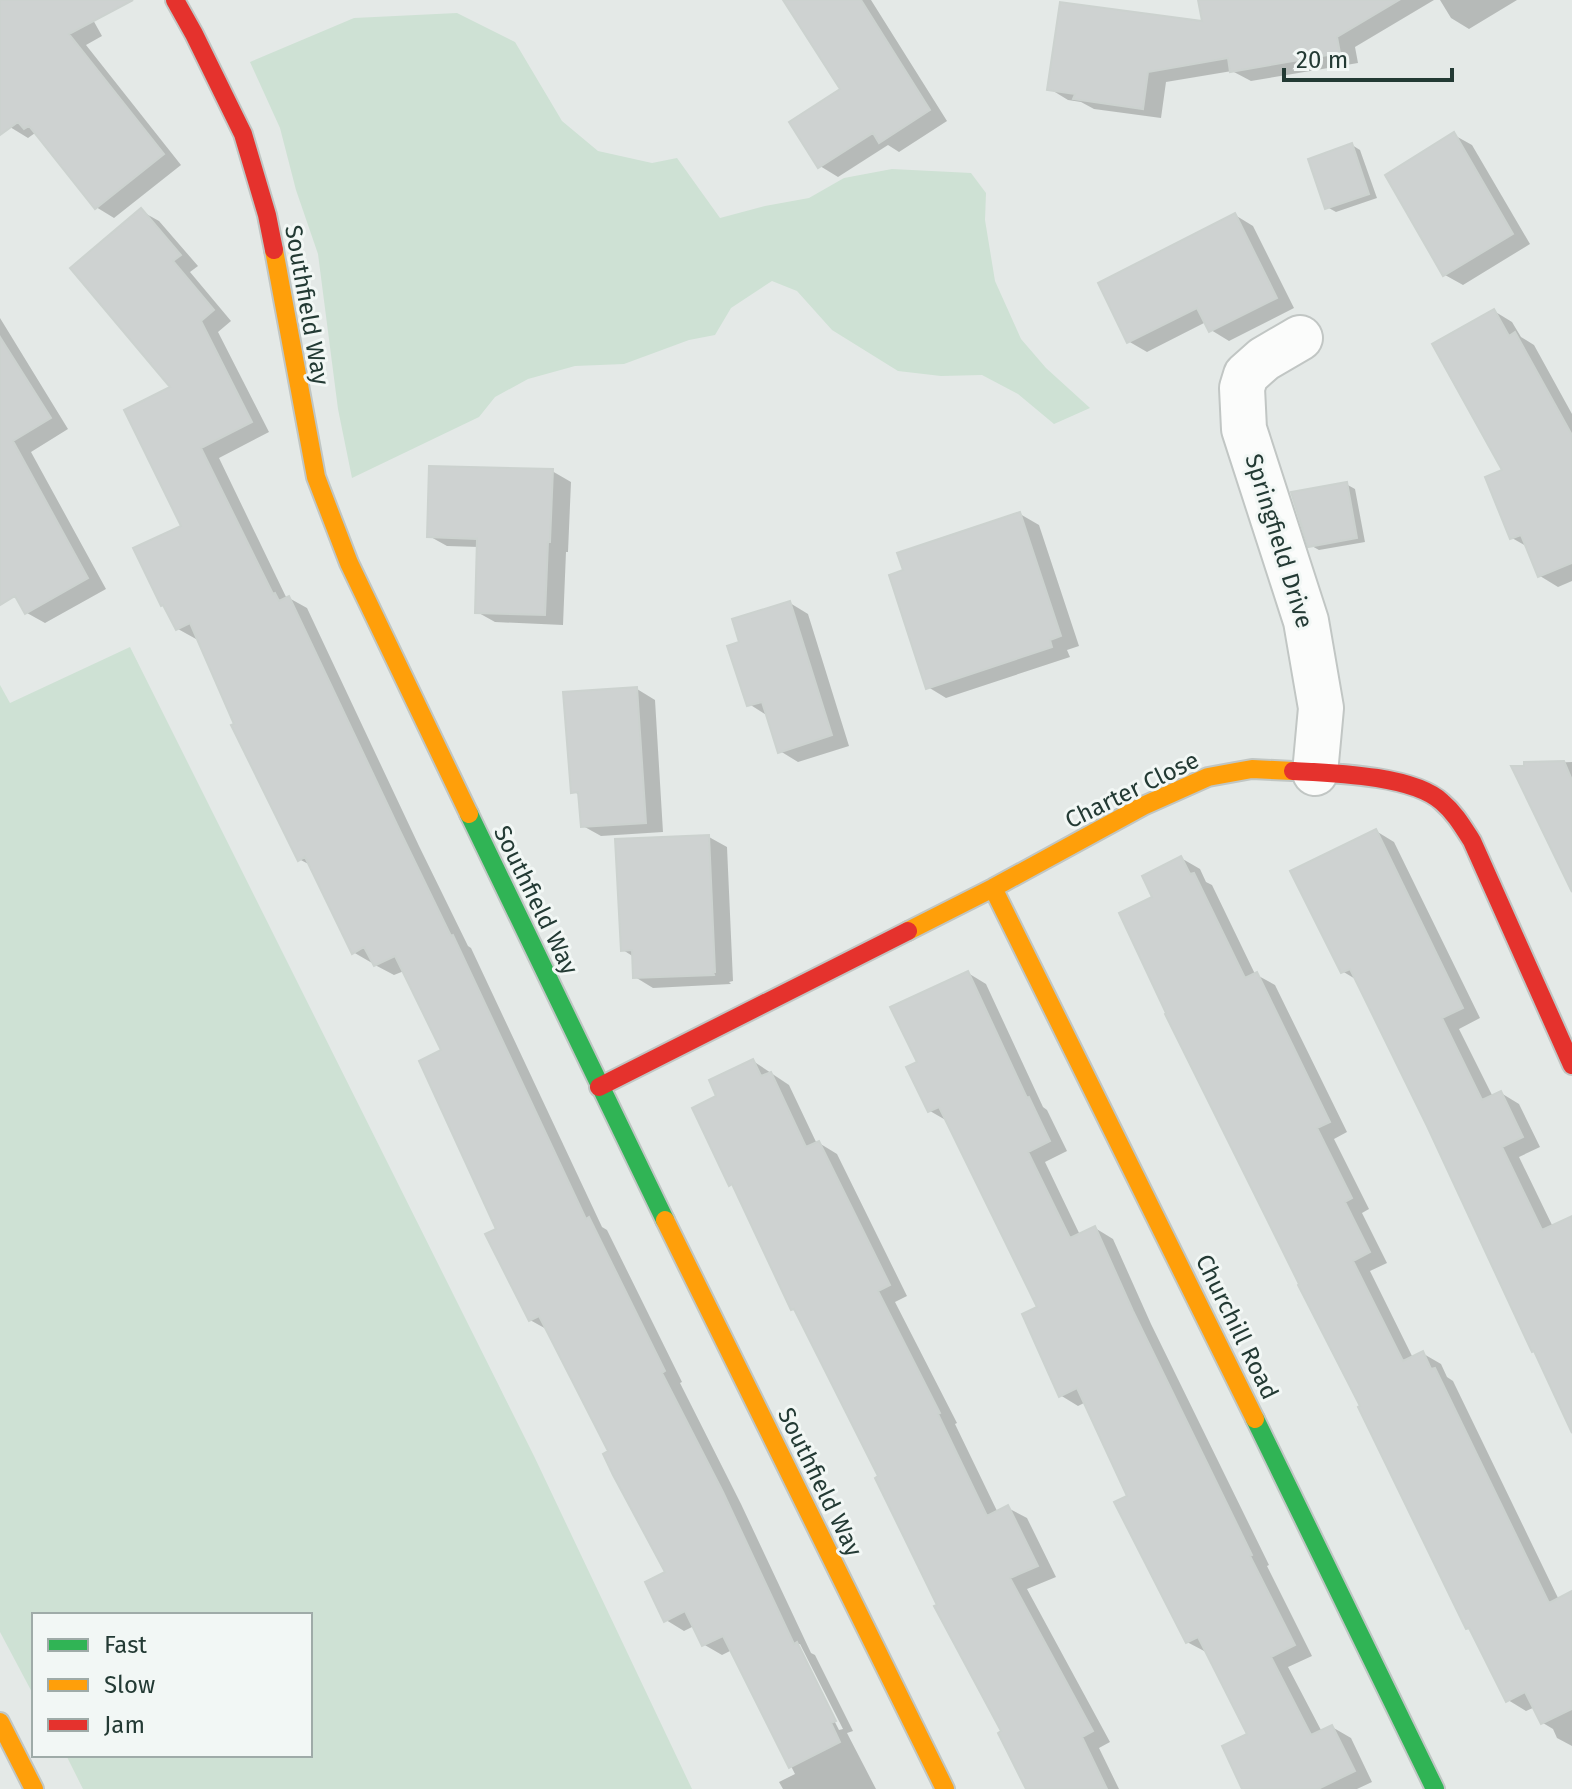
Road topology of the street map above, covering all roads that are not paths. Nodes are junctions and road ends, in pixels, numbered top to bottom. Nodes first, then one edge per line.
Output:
1 (175, 0) edge
2 (1300, 338) dead end
3 (1315, 773) junction
4 (993, 888) junction
5 (1572, 1065) edge
6 (599, 1087) junction
7 (0, 1722) edge
8 (34, 1789) edge
9 (945, 1789) edge
10 (1435, 1789) edge

1 - 6 street, Southfield Way
2 - 3 street, Springfield Drive
3 - 4 street, Charter Close
3 - 5 street, Charter Close
4 - 6 street, Charter Close
4 - 10 street, Churchill Road
6 - 9 street, Southfield Way
7 - 8 street

